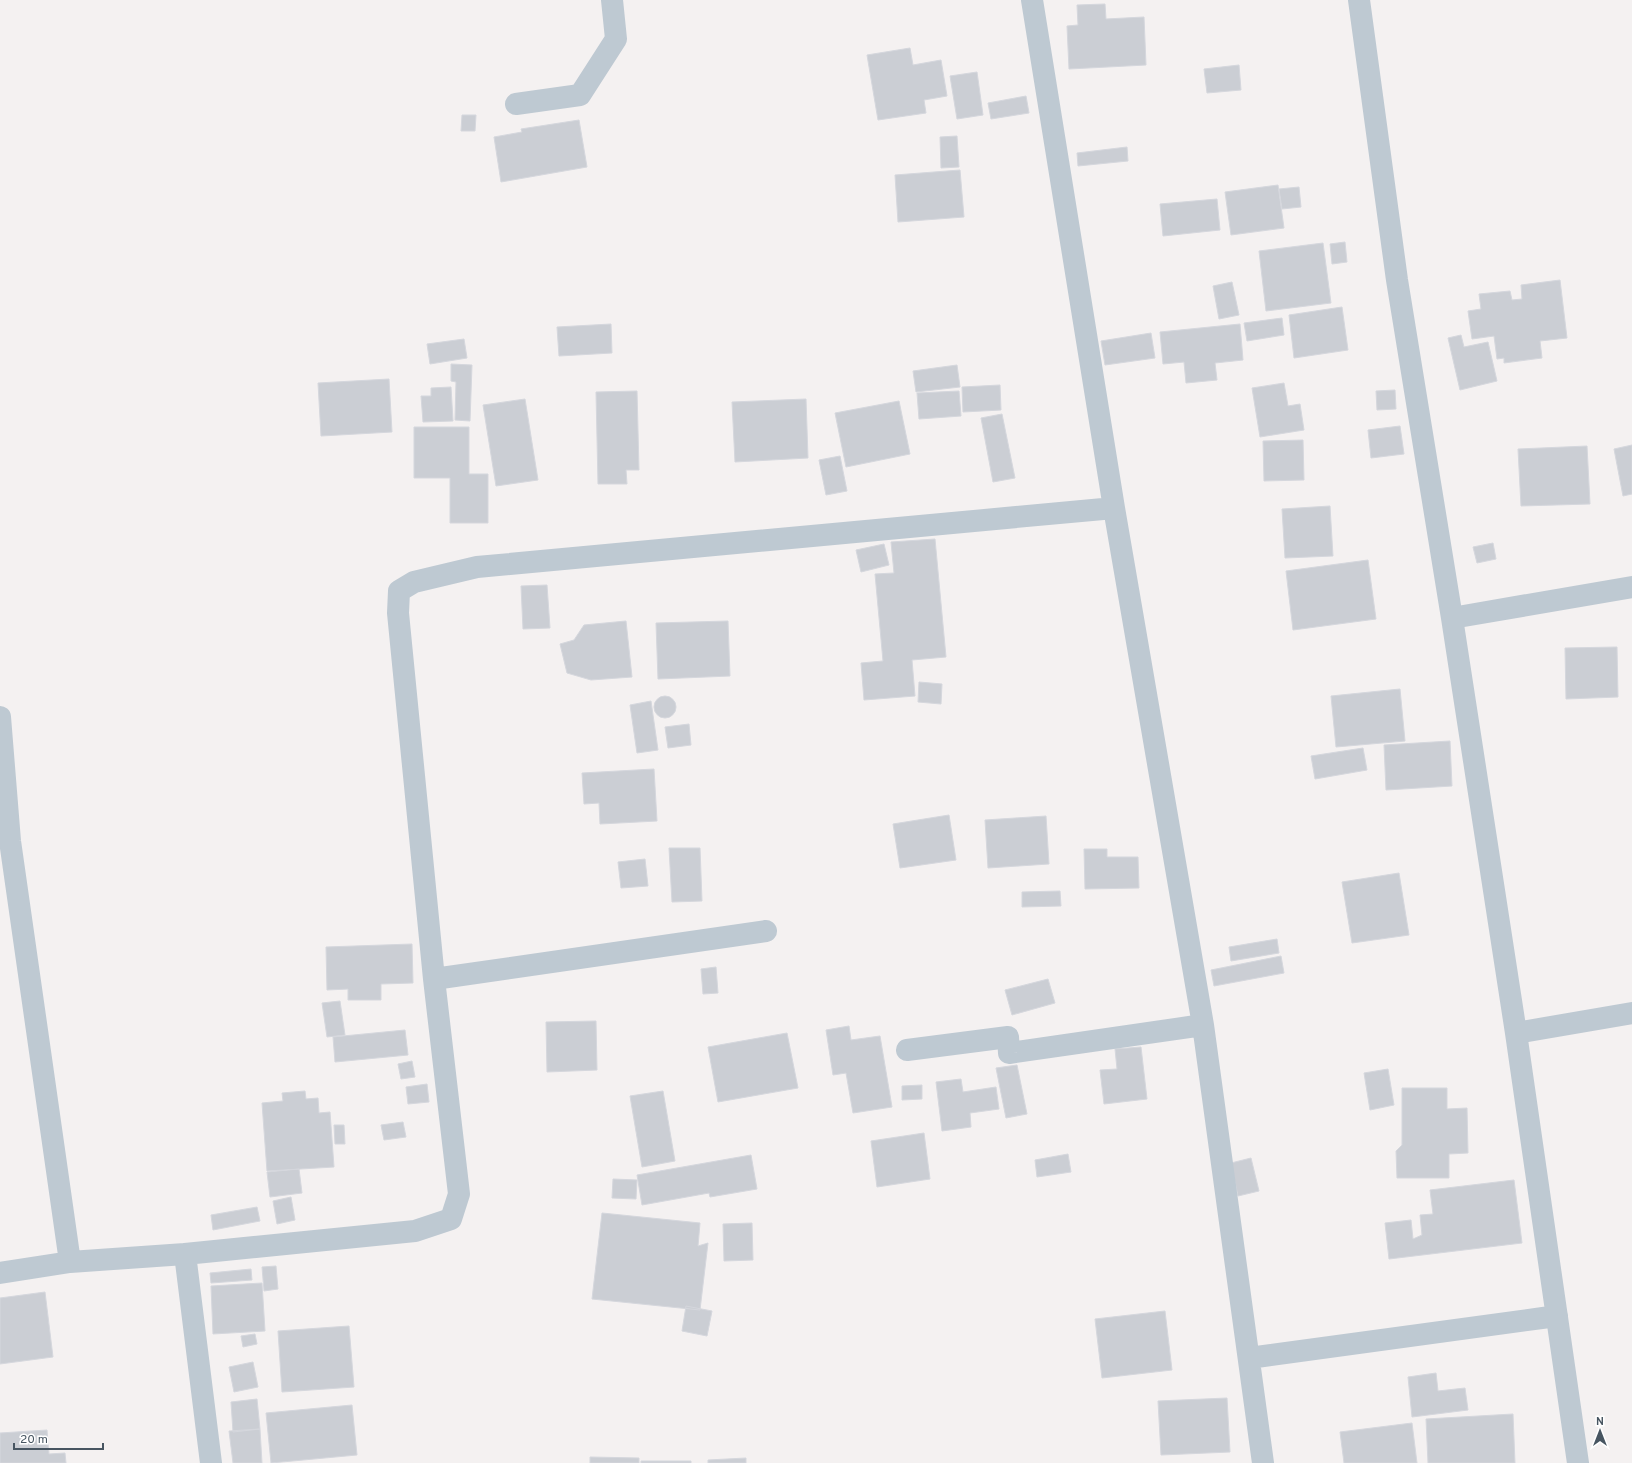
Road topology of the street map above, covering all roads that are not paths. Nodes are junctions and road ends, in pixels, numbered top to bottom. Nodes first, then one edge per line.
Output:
1 (612, 0) edge
2 (1032, 0) edge
3 (1359, 0) edge
4 (516, 104) dead end
5 (1114, 508) junction
6 (1632, 587) edge
7 (1452, 618) junction
8 (0, 717) edge
9 (766, 931) dead end
10 (434, 979) junction
11 (1632, 1013) edge
12 (1203, 1025) junction
13 (1516, 1034) junction
14 (907, 1050) dead end
15 (185, 1254) junction
16 (70, 1262) junction
17 (0, 1273) edge
18 (1557, 1316) junction
19 (1249, 1358) junction
20 (212, 1463) edge
21 (1263, 1463) edge
22 (1578, 1463) edge

1 - 4 street
2 - 5 street
3 - 7 street
5 - 10 street
5 - 12 street
6 - 7 street
7 - 13 street
8 - 16 street
9 - 10 street
10 - 15 street
11 - 13 street
12 - 14 street
12 - 19 street
13 - 18 street
15 - 16 street
15 - 20 street
16 - 17 street
18 - 19 street
18 - 22 street
19 - 21 street

